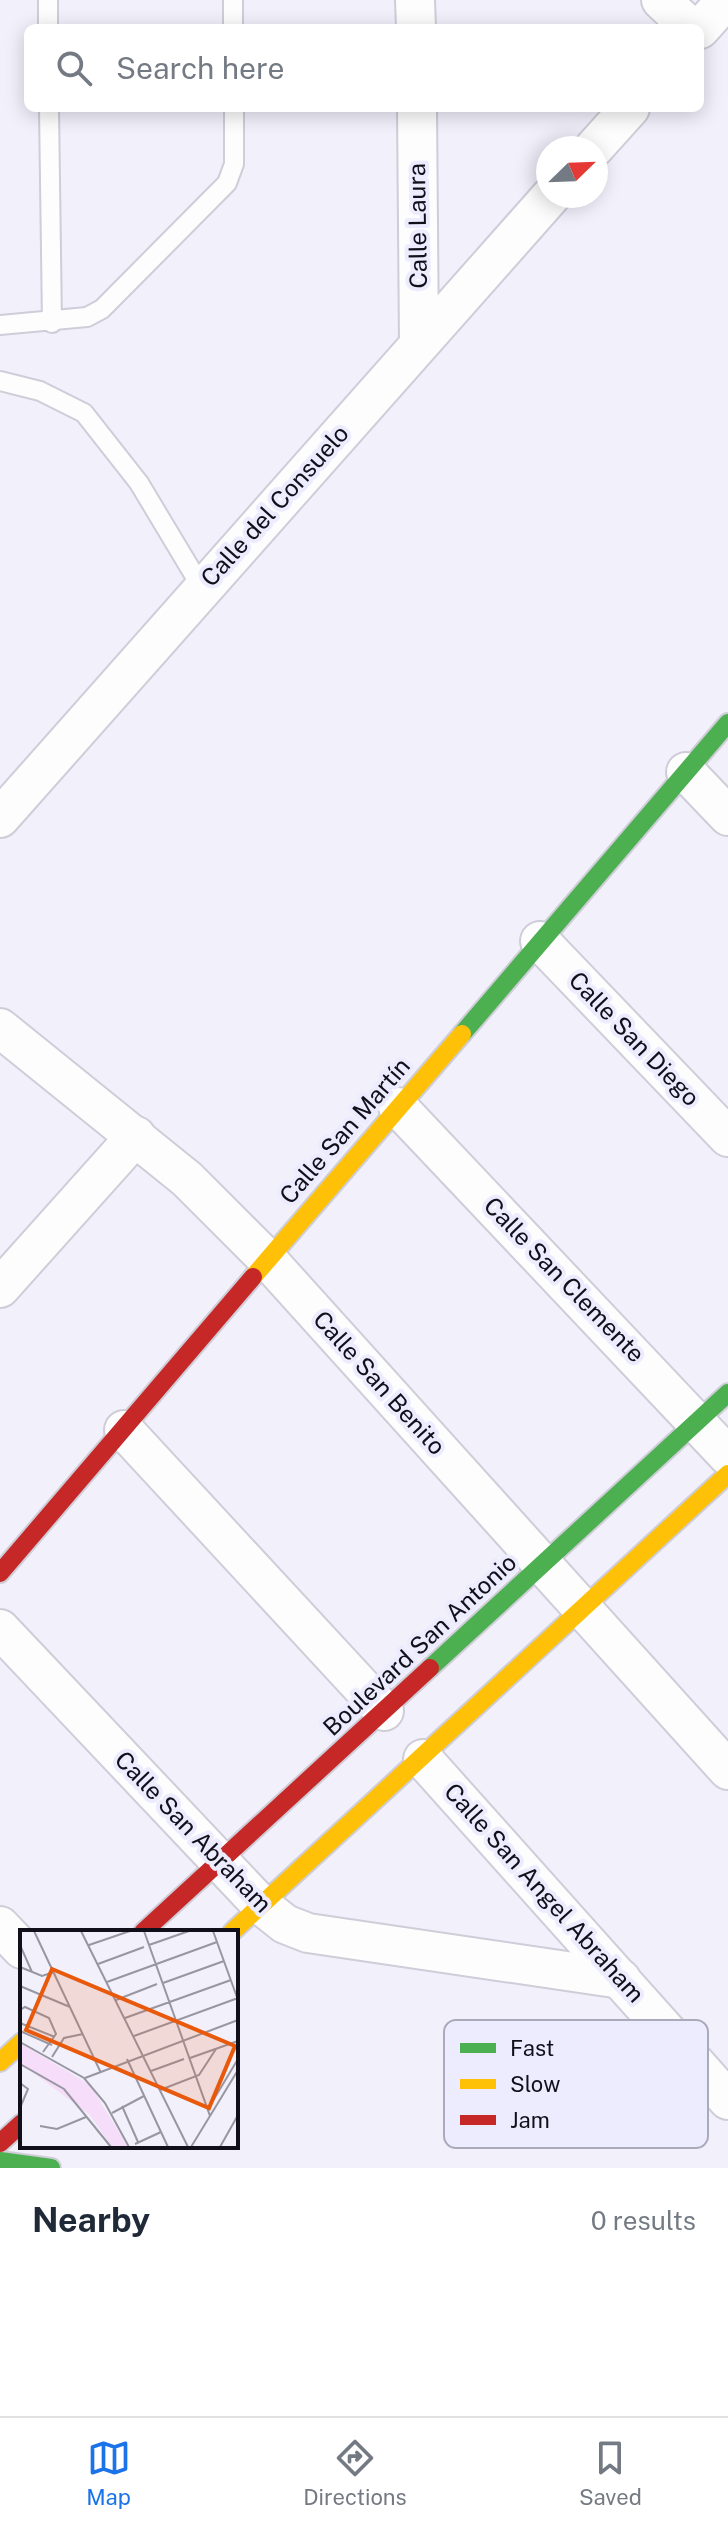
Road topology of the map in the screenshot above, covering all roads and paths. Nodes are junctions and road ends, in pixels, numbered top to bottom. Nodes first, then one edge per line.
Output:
1 (48, 0) edge
2 (233, 0) edge
3 (415, 0) edge
4 (661, 0) edge
5 (726, 0) edge
6 (48, 24) edge
7 (233, 24) edge
8 (416, 24) edge
9 (687, 24) edge
10 (704, 25) edge
11 (49, 112) edge
12 (234, 112) edge
13 (417, 112) edge
14 (626, 112) edge
15 (605, 136) edge
16 (540, 208) edge
17 (52, 323) junction
18 (0, 325) edge
19 (419, 344) junction
20 (0, 381) edge
21 (202, 588) junction
22 (728, 723) edge
23 (686, 772) junction
24 (728, 816) edge
25 (0, 818) edge
26 (540, 941) junction
27 (0, 1028) edge
28 (398, 1107) junction
29 (136, 1136) junction
30 (728, 1137) edge
31 (267, 1259) junction
32 (0, 1288) edge
33 (728, 1393) edge
34 (698, 1421) junction
35 (124, 1430) junction
36 (728, 1456) edge
37 (728, 1474) edge
38 (543, 1563) junction
39 (0, 1573) edge
40 (583, 1609) junction
41 (0, 1629) edge
42 (384, 1711) junction
43 (423, 1759) junction
44 (728, 1770) edge
45 (219, 1863) junction
46 (261, 1905) junction
47 (0, 1926) edge
48 (145, 1930) edge
49 (234, 1930) edge
50 (20, 1947) edge
51 (621, 1979) junction
52 (657, 2020) edge
53 (20, 2044) edge
54 (0, 2062) edge
55 (708, 2077) edge
56 (728, 2100) edge
57 (20, 2125) edge
58 (0, 2143) edge
59 (0, 2161) edge
60 (51, 2168) edge

1 - 6 lane
2 - 7 lane
3 - 8 street
4 - 9 street
5 - 10 street
11 - 17 lane
12 - 17 lane
13 - 19 street, Calle Laura
14 - 15 street
16 - 19 street, Calle del Consuelo
17 - 18 lane
19 - 21 street, Calle del Consuelo
20 - 21 lane
21 - 25 street, Calle del Consuelo
22 - 23 main road, Calle San Martín
23 - 24 street
23 - 26 main road, Calle San Martín
26 - 28 main road, Calle San Martín
26 - 30 street, Calle San Diego
27 - 29 street, Calle San Benito
28 - 31 main road, Calle San Martín
28 - 34 street, Calle San Clemente
29 - 31 street, Calle San Benito
29 - 32 street
31 - 35 main road, Calle San Martín
31 - 38 street, Calle San Benito
33 - 34 main road, Boulevard San Antonio
34 - 36 street, Calle San Clemente
34 - 38 main road, Boulevard San Antonio
35 - 39 main road, Calle San Martín
35 - 42 street
37 - 40 main road
38 - 40 street, Calle San Benito
38 - 42 main road, Boulevard San Antonio
40 - 43 main road
40 - 44 street, Calle San Benito
41 - 45 street, Calle San Abraham
42 - 45 main road, Boulevard San Antonio
43 - 46 main road
43 - 51 street, Calle San Angel Abraham
45 - 46 street, Calle San Abraham
45 - 48 main road, Boulevard San Antonio
46 - 49 main road
46 - 51 street, Calle San Abraham
47 - 50 street
51 - 52 street, Calle San Angel Abraham
53 - 54 main road
55 - 56 street, Calle San Angel Abraham
57 - 58 main road
59 - 60 main road

